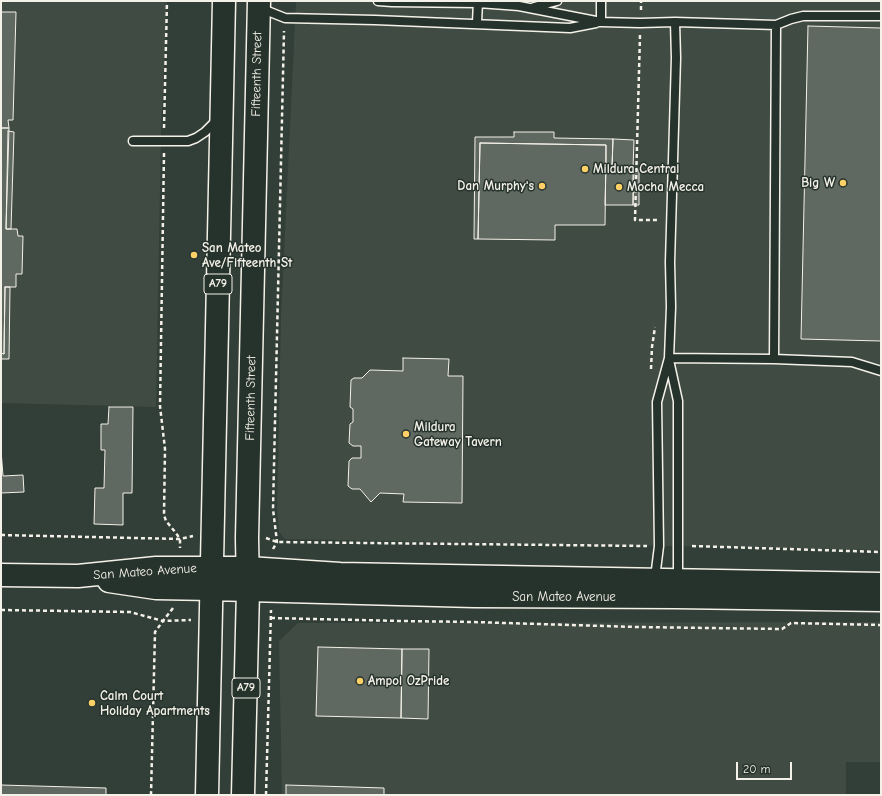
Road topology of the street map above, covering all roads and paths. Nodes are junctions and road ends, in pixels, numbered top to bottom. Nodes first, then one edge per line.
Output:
1 (167, 1) edge
2 (224, 1) edge
3 (378, 1) edge
4 (557, 1) edge
5 (601, 1) edge
6 (641, 1) edge
7 (478, 2) edge
8 (256, 3) edge
9 (531, 8) junction
10 (881, 16) edge
11 (601, 22) junction
12 (676, 22) junction
13 (477, 23) junction
14 (640, 23) junction
15 (776, 25) junction
16 (283, 47) dead end
17 (222, 115) junction
18 (133, 141) dead end
19 (164, 142) junction
20 (663, 220) dead end
21 (656, 320) dead end
22 (669, 358) junction
23 (774, 359) junction
24 (881, 372) edge
25 (650, 376) dead end
26 (1, 536) edge
27 (247, 538) junction
28 (277, 542) junction
29 (659, 546) junction
30 (679, 546) junction
31 (881, 552) edge
32 (212, 568) junction
33 (248, 568) junction
34 (1, 575) edge
35 (78, 576) junction
36 (655, 579) junction
37 (271, 580) junction
38 (678, 580) junction
39 (881, 584) edge
40 (211, 589) junction
41 (248, 590) junction
42 (881, 600) edge
43 (1, 610) edge
44 (271, 618) junction
45 (881, 625) edge
46 (151, 795) edge
47 (207, 795) edge
48 (244, 795) edge
49 (266, 795) edge

1 - 19 path
2 - 17 main road, A79
3 - 7 lane
4 - 9 lane
5 - 11 lane
6 - 14 path
7 - 9 lane
7 - 13 lane
8 - 13 lane
8 - 27 main road, Fifteenth Street / A79
9 - 11 lane
10 - 15 lane
11 - 13 lane
11 - 14 lane
12 - 14 lane
12 - 15 lane
12 - 22 lane
14 - 20 path
15 - 23 lane
16 - 28 path
17 - 19 lane
17 - 32 main road, A79
18 - 19 lane
19 - 26 path
21 - 25 path
22 - 23 lane
22 - 29 lane
22 - 30 lane
23 - 24 lane
27 - 28 path
27 - 33 main road, Fifteenth Street / A79
28 - 29 path
28 - 37 path
29 - 36 lane
30 - 31 path
30 - 38 lane
32 - 33 main road, San Mateo Avenue
32 - 35 main road, San Mateo Avenue
32 - 40 main road, A79
33 - 37 main road, San Mateo Avenue
33 - 41 main road, Fifteenth Street / A79
34 - 35 main road, San Mateo Avenue
35 - 40 main road, San Mateo Avenue
36 - 37 main road, San Mateo Avenue
36 - 38 main road, San Mateo Avenue
37 - 41 main road, San Mateo Avenue
37 - 42 main road, San Mateo Avenue
37 - 44 path
38 - 39 main road, San Mateo Avenue
40 - 41 main road, San Mateo Avenue
40 - 47 main road, A79
41 - 48 main road, Fifteenth Street / A79
43 - 46 path
44 - 45 path
44 - 49 path

